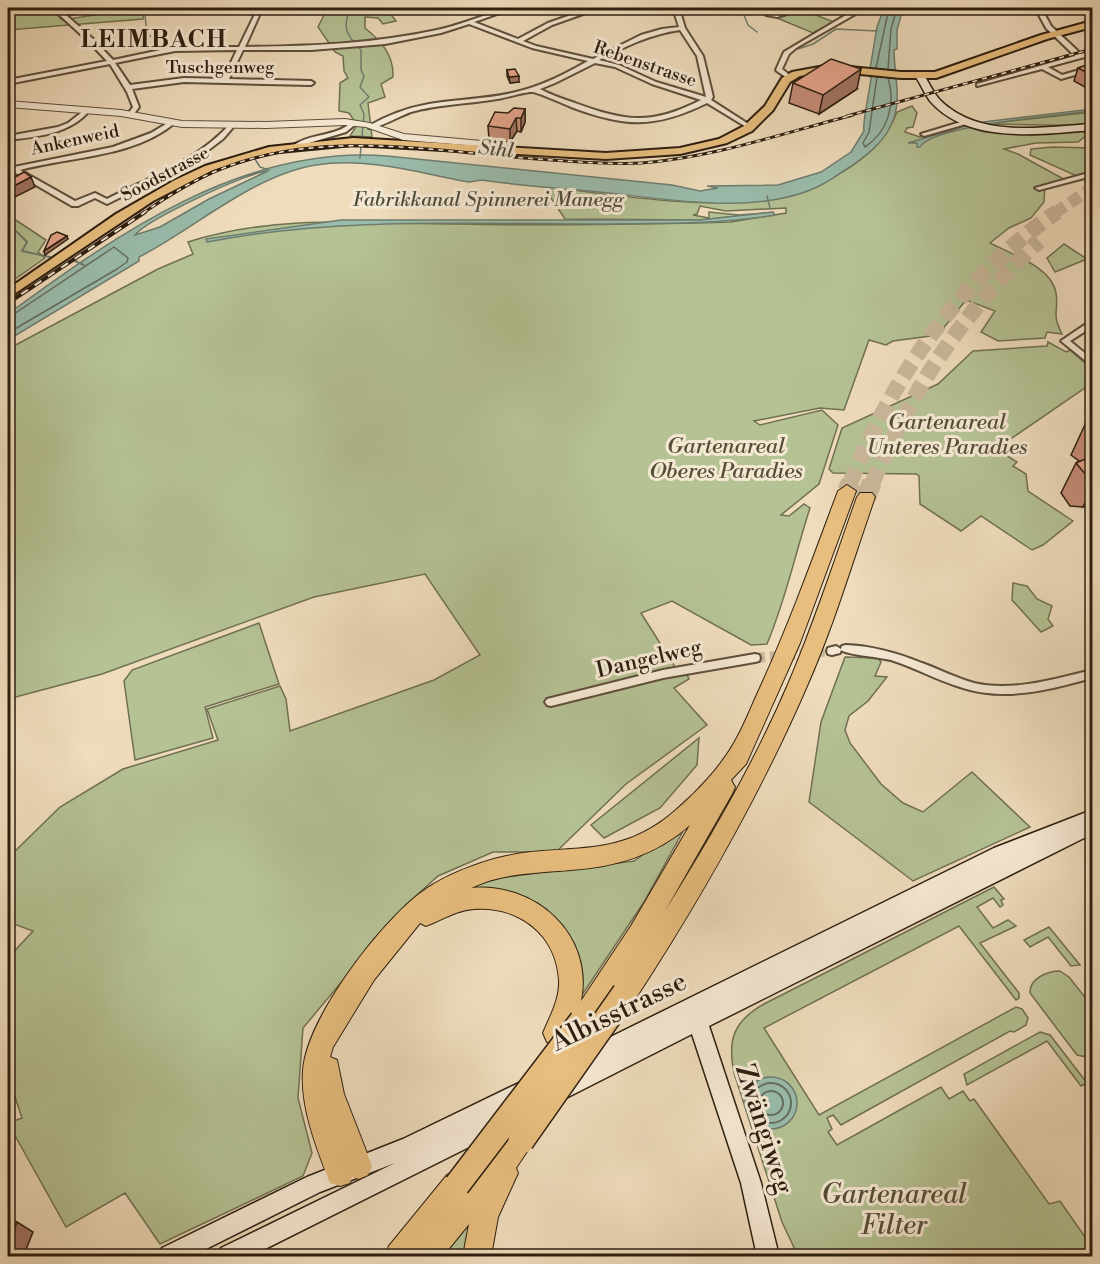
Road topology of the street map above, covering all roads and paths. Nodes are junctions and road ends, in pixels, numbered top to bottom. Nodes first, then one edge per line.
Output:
1 (55, 8) edge
2 (200, 8) edge
3 (512, 8) edge
4 (595, 8) edge
5 (676, 8) edge
6 (803, 8) edge
7 (834, 8) edge
8 (863, 8) edge
9 (1034, 8) edge
10 (770, 15) dead end
11 (852, 15) junction
12 (471, 23) junction
13 (1092, 24) edge
14 (682, 28) junction
15 (1056, 34) junction
16 (518, 41) junction
17 (241, 49) junction
18 (1092, 53) edge
19 (1076, 57) junction
20 (591, 60) junction
21 (111, 62) junction
22 (1043, 67) junction
23 (1092, 69) edge
24 (789, 77) junction
25 (921, 77) junction
26 (1061, 77) junction
27 (225, 81) junction
28 (8, 82) edge
29 (311, 83) dead end
30 (979, 85) dead end
31 (1064, 86) dead end
32 (130, 87) junction
33 (534, 89) junction
34 (707, 100) junction
35 (8, 104) edge
36 (86, 111) junction
37 (131, 114) junction
38 (173, 122) junction
39 (232, 125) junction
40 (363, 125) junction
41 (969, 125) junction
42 (750, 127) junction
43 (1092, 127) edge
44 (924, 134) dead end
45 (8, 138) edge
46 (297, 145) junction
47 (504, 150) junction
48 (11, 169) edge
49 (1092, 174) edge
50 (1039, 188) dead end
51 (8, 294) edge
52 (1092, 324) edge
53 (1092, 363) edge
54 (838, 650) tunnel mouth
55 (755, 658) tunnel mouth
56 (1092, 674) edge
57 (551, 702) dead end
58 (743, 748) junction
59 (1092, 817) edge
60 (1092, 826) edge
61 (695, 1014) junction
62 (530, 1092) junction
63 (512, 1153) junction
64 (351, 1178) junction
65 (170, 1257) edge
66 (229, 1257) edge
67 (399, 1257) edge
68 (425, 1257) edge
69 (477, 1257) edge
70 (768, 1257) edge

1 - 21 street
2 - 17 street
3 - 12 street
4 - 16 street
5 - 14 street
6 - 10 street
7 - 11 street
8 - 11 street
9 - 15 street
11 - 24 street
12 - 16 street, Rebenstrasse
12 - 17 street
13 - 15 main road
14 - 20 street
14 - 34 street
15 - 19 street
15 - 25 main road
16 - 20 street, Rebenstrasse
17 - 21 street
17 - 27 street
18 - 19 street
19 - 22 street
19 - 23 street
20 - 33 street
20 - 34 street, Rebenstrasse
21 - 28 street
21 - 32 street
22 - 26 street
22 - 30 street
23 - 26 street
24 - 25 main road
24 - 42 main road, Soodstrasse
25 - 41 main road
26 - 31 street
27 - 29 street, Tuschgenweg
27 - 32 street, Tuschgenweg
32 - 37 street
33 - 34 street
33 - 40 street
34 - 42 street, Rebenstrasse
35 - 36 street
36 - 37 street
36 - 45 street
37 - 38 street
38 - 39 street
38 - 48 street, Ankenweid
39 - 40 street
39 - 48 street
40 - 46 street
40 - 47 street
41 - 43 main road
41 - 44 street
42 - 47 main road, Soodstrasse
46 - 47 main road, Soodstrasse
46 - 51 main road, Soodstrasse
49 - 50 street
52 - 53 street
54 - 56 street
55 - 57 street, Dangelweg
58 - 62 highway, bridge
58 - 63 highway, bridge
58 - 64 highway
59 - 61 main road, Albisstrasse
60 - 61 main road, Albisstrasse
61 - 64 main road, Albisstrasse
61 - 64 main road, Albisstrasse
61 - 70 main road, Zwängiweg
62 - 64 highway, bridge
62 - 67 highway, bridge
63 - 68 highway
63 - 69 highway
64 - 65 main road, Albisstrasse
64 - 66 main road, Albisstrasse

